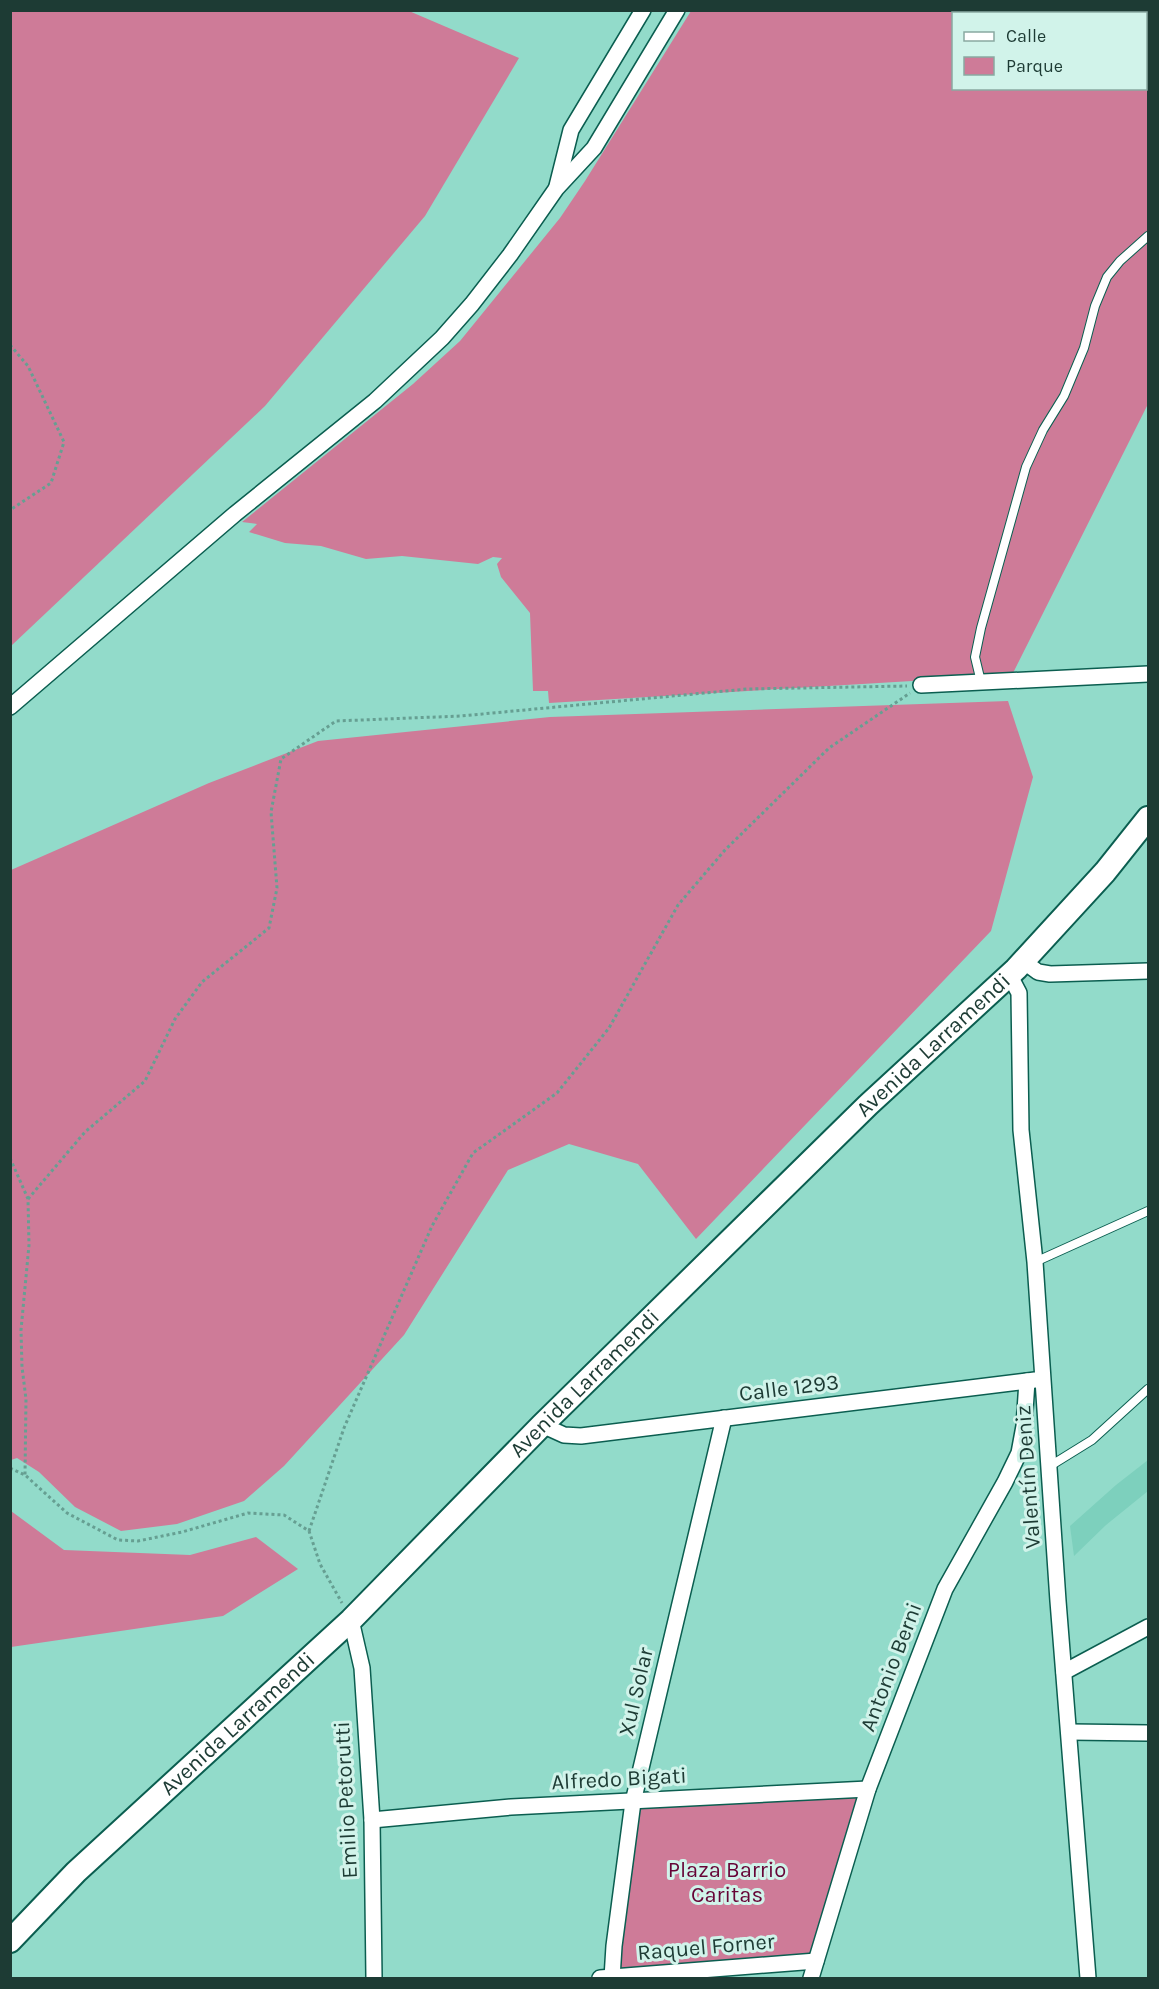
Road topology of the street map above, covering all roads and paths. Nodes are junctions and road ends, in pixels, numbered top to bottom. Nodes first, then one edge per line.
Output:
1 (643, 10) edge
2 (678, 10) edge
3 (556, 189) junction
4 (1149, 236) edge
5 (10, 345) edge
6 (10, 510) edge
7 (1149, 674) edge
8 (981, 682) junction
9 (921, 685) junction
10 (10, 707) edge
11 (1149, 818) edge
12 (1016, 968) junction
13 (1149, 971) edge
14 (10, 1158) edge
15 (27, 1199) junction
16 (1149, 1211) edge
17 (1035, 1262) junction
18 (1044, 1379) junction
19 (1027, 1381) junction
20 (1149, 1389) edge
21 (724, 1418) junction
22 (542, 1425) junction
23 (1050, 1466) junction
24 (10, 1468) edge
25 (25, 1475) junction
26 (309, 1531) junction
27 (351, 1620) junction
28 (1149, 1627) edge
29 (1064, 1672) junction
30 (1070, 1732) junction
31 (1149, 1733) edge
32 (868, 1789) junction
33 (633, 1802) junction
34 (372, 1820) junction
35 (10, 1941) edge
36 (816, 1961) junction
37 (374, 1978) edge
38 (600, 1978) edge
39 (612, 1978) edge
40 (811, 1978) edge
41 (1088, 1978) edge

1 - 3 street
2 - 3 street
3 - 10 street
4 - 8 lane
5 - 6 path
7 - 8 street
8 - 9 street
9 - 15 path
9 - 26 path
11 - 12 main road, Avenida Larramendi
12 - 13 street
12 - 17 street, Valentín Deniz
12 - 22 main road, Avenida Larramendi
14 - 15 path
15 - 25 path
16 - 17 lane
17 - 18 street, Valentín Deniz
18 - 19 street, Calle 1293
18 - 23 street, Valentín Deniz
19 - 21 street, Calle 1293
19 - 32 street, Antonio Berni
20 - 23 lane
21 - 22 street, Calle 1293
21 - 33 street, Xul Solar
22 - 27 main road, Avenida Larramendi
23 - 29 street, Valentín Deniz
24 - 25 path
25 - 26 path
26 - 27 path
27 - 34 street, Emilio Petorutti
27 - 35 main road, Avenida Larramendi
28 - 29 street
29 - 30 street, Valentín Deniz
30 - 31 street
30 - 41 street, Valentín Deniz
32 - 33 street, Alfredo Bigati
32 - 36 street, Antonio Berni
33 - 34 street, Alfredo Bigati
33 - 39 street, Xul Solar
34 - 37 street, Emilio Petorutti
36 - 39 street, Raquel Forner
36 - 40 street, Antonio Berni
38 - 39 street, Raquel Forner

